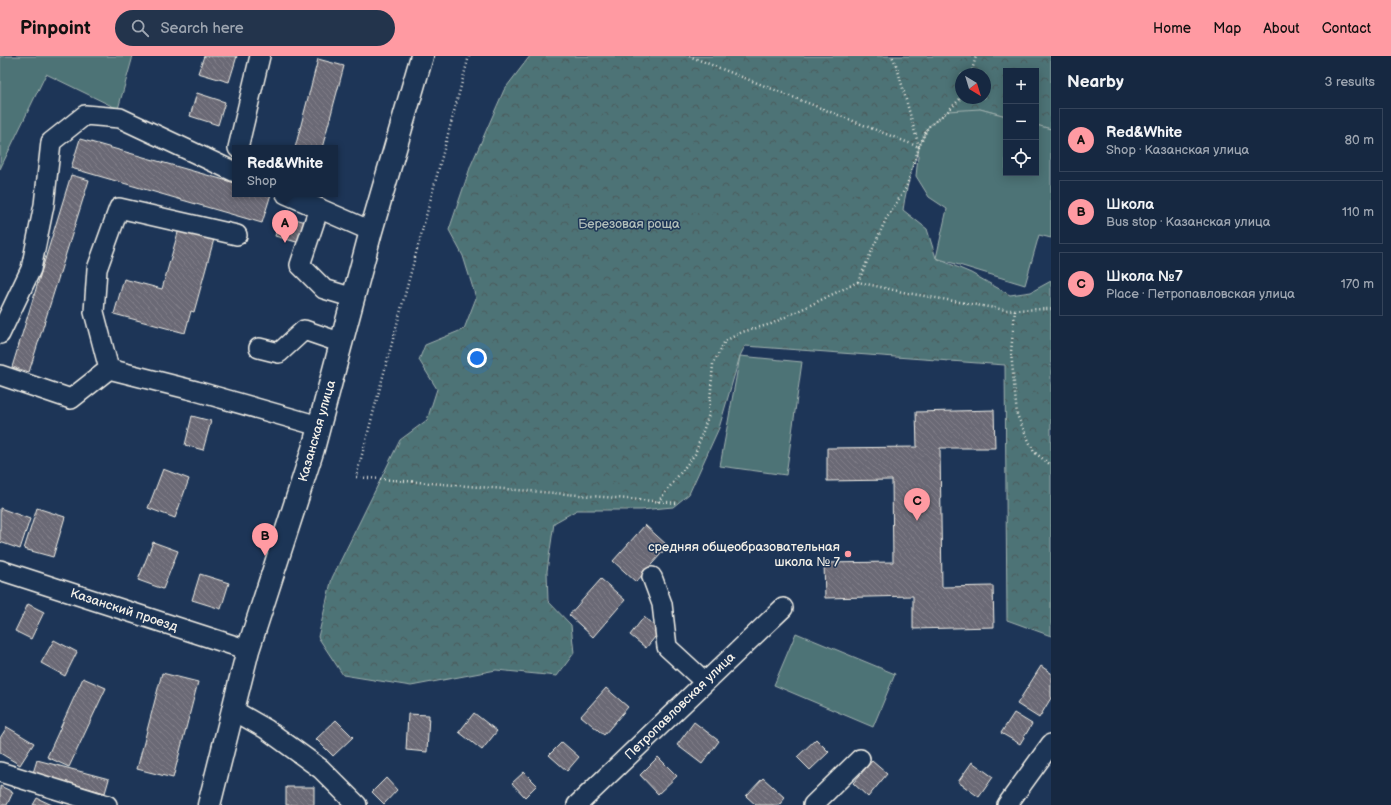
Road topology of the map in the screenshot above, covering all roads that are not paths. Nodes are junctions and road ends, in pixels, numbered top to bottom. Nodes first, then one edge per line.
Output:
1 (260, 56) edge
2 (422, 56) edge
3 (239, 145) edge
4 (232, 166) edge
5 (293, 197) edge
6 (319, 208) junction
7 (371, 231) junction
8 (237, 235) dead end
9 (354, 298) junction
10 (0, 334) edge
11 (342, 343) junction
12 (259, 348) dead end
13 (109, 369) junction
14 (0, 375) edge
15 (319, 426) junction
16 (0, 570) edge
17 (652, 577) dead end
18 (783, 608) dead end
19 (248, 650) junction
20 (705, 682) junction
21 (233, 710) junction
22 (1051, 744) edge
23 (860, 759) dead end
24 (0, 772) edge
25 (107, 805) edge
26 (209, 805) edge
27 (357, 805) edge
28 (577, 805) edge
29 (813, 805) edge
30 (1007, 805) edge

1 - 3 street
2 - 7 main road, Казанская улица
4 - 10 street
5 - 6 street
6 - 7 street
6 - 9 street
7 - 9 main road, Казанская улица
8 - 13 street
9 - 11 main road, Казанская улица
11 - 12 street
11 - 15 main road, Казанская улица
13 - 14 street
13 - 15 street
15 - 19 main road, Казанская улица
16 - 19 street, Казанский проезд
17 - 20 street
18 - 20 street, Петропавловская улица
19 - 21 main road, Казанская улица
20 - 28 street, Петропавловская улица
21 - 26 main road, Казанская улица
21 - 27 street
22 - 30 street
23 - 29 street
24 - 25 street

